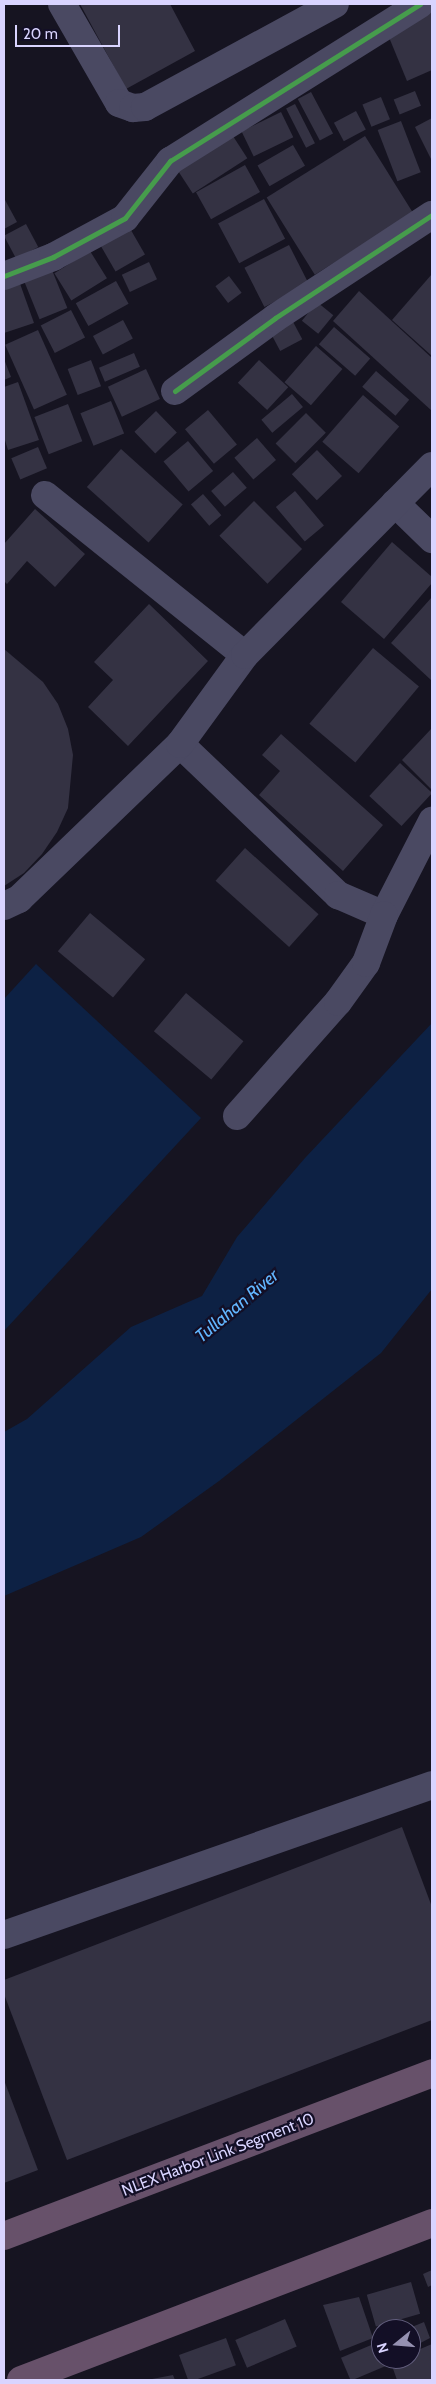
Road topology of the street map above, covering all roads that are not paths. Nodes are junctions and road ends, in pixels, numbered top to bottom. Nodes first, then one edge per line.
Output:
1 (62, 4) edge
2 (335, 4) edge
3 (420, 4) edge
4 (432, 215) edge
5 (4, 276) edge
6 (175, 391) dead end
7 (432, 466) edge
8 (45, 494) dead end
9 (395, 503) junction
10 (432, 539) edge
11 (245, 655) junction
12 (180, 744) junction
13 (432, 821) edge
14 (4, 906) edge
15 (384, 915) junction
16 (237, 1116) dead end
17 (432, 1786) edge
18 (4, 1935) edge
19 (432, 2073) edge
20 (432, 2222) edge
21 (4, 2236) edge
22 (21, 2380) edge

1 - 2 street
3 - 5 street
4 - 6 street
7 - 9 street
8 - 11 street
9 - 10 street
9 - 11 street
11 - 12 street
12 - 14 street
12 - 15 street
13 - 15 street
15 - 16 street
17 - 18 street
19 - 21 highway, NLEX Harbor Link Segment 10
20 - 22 highway

